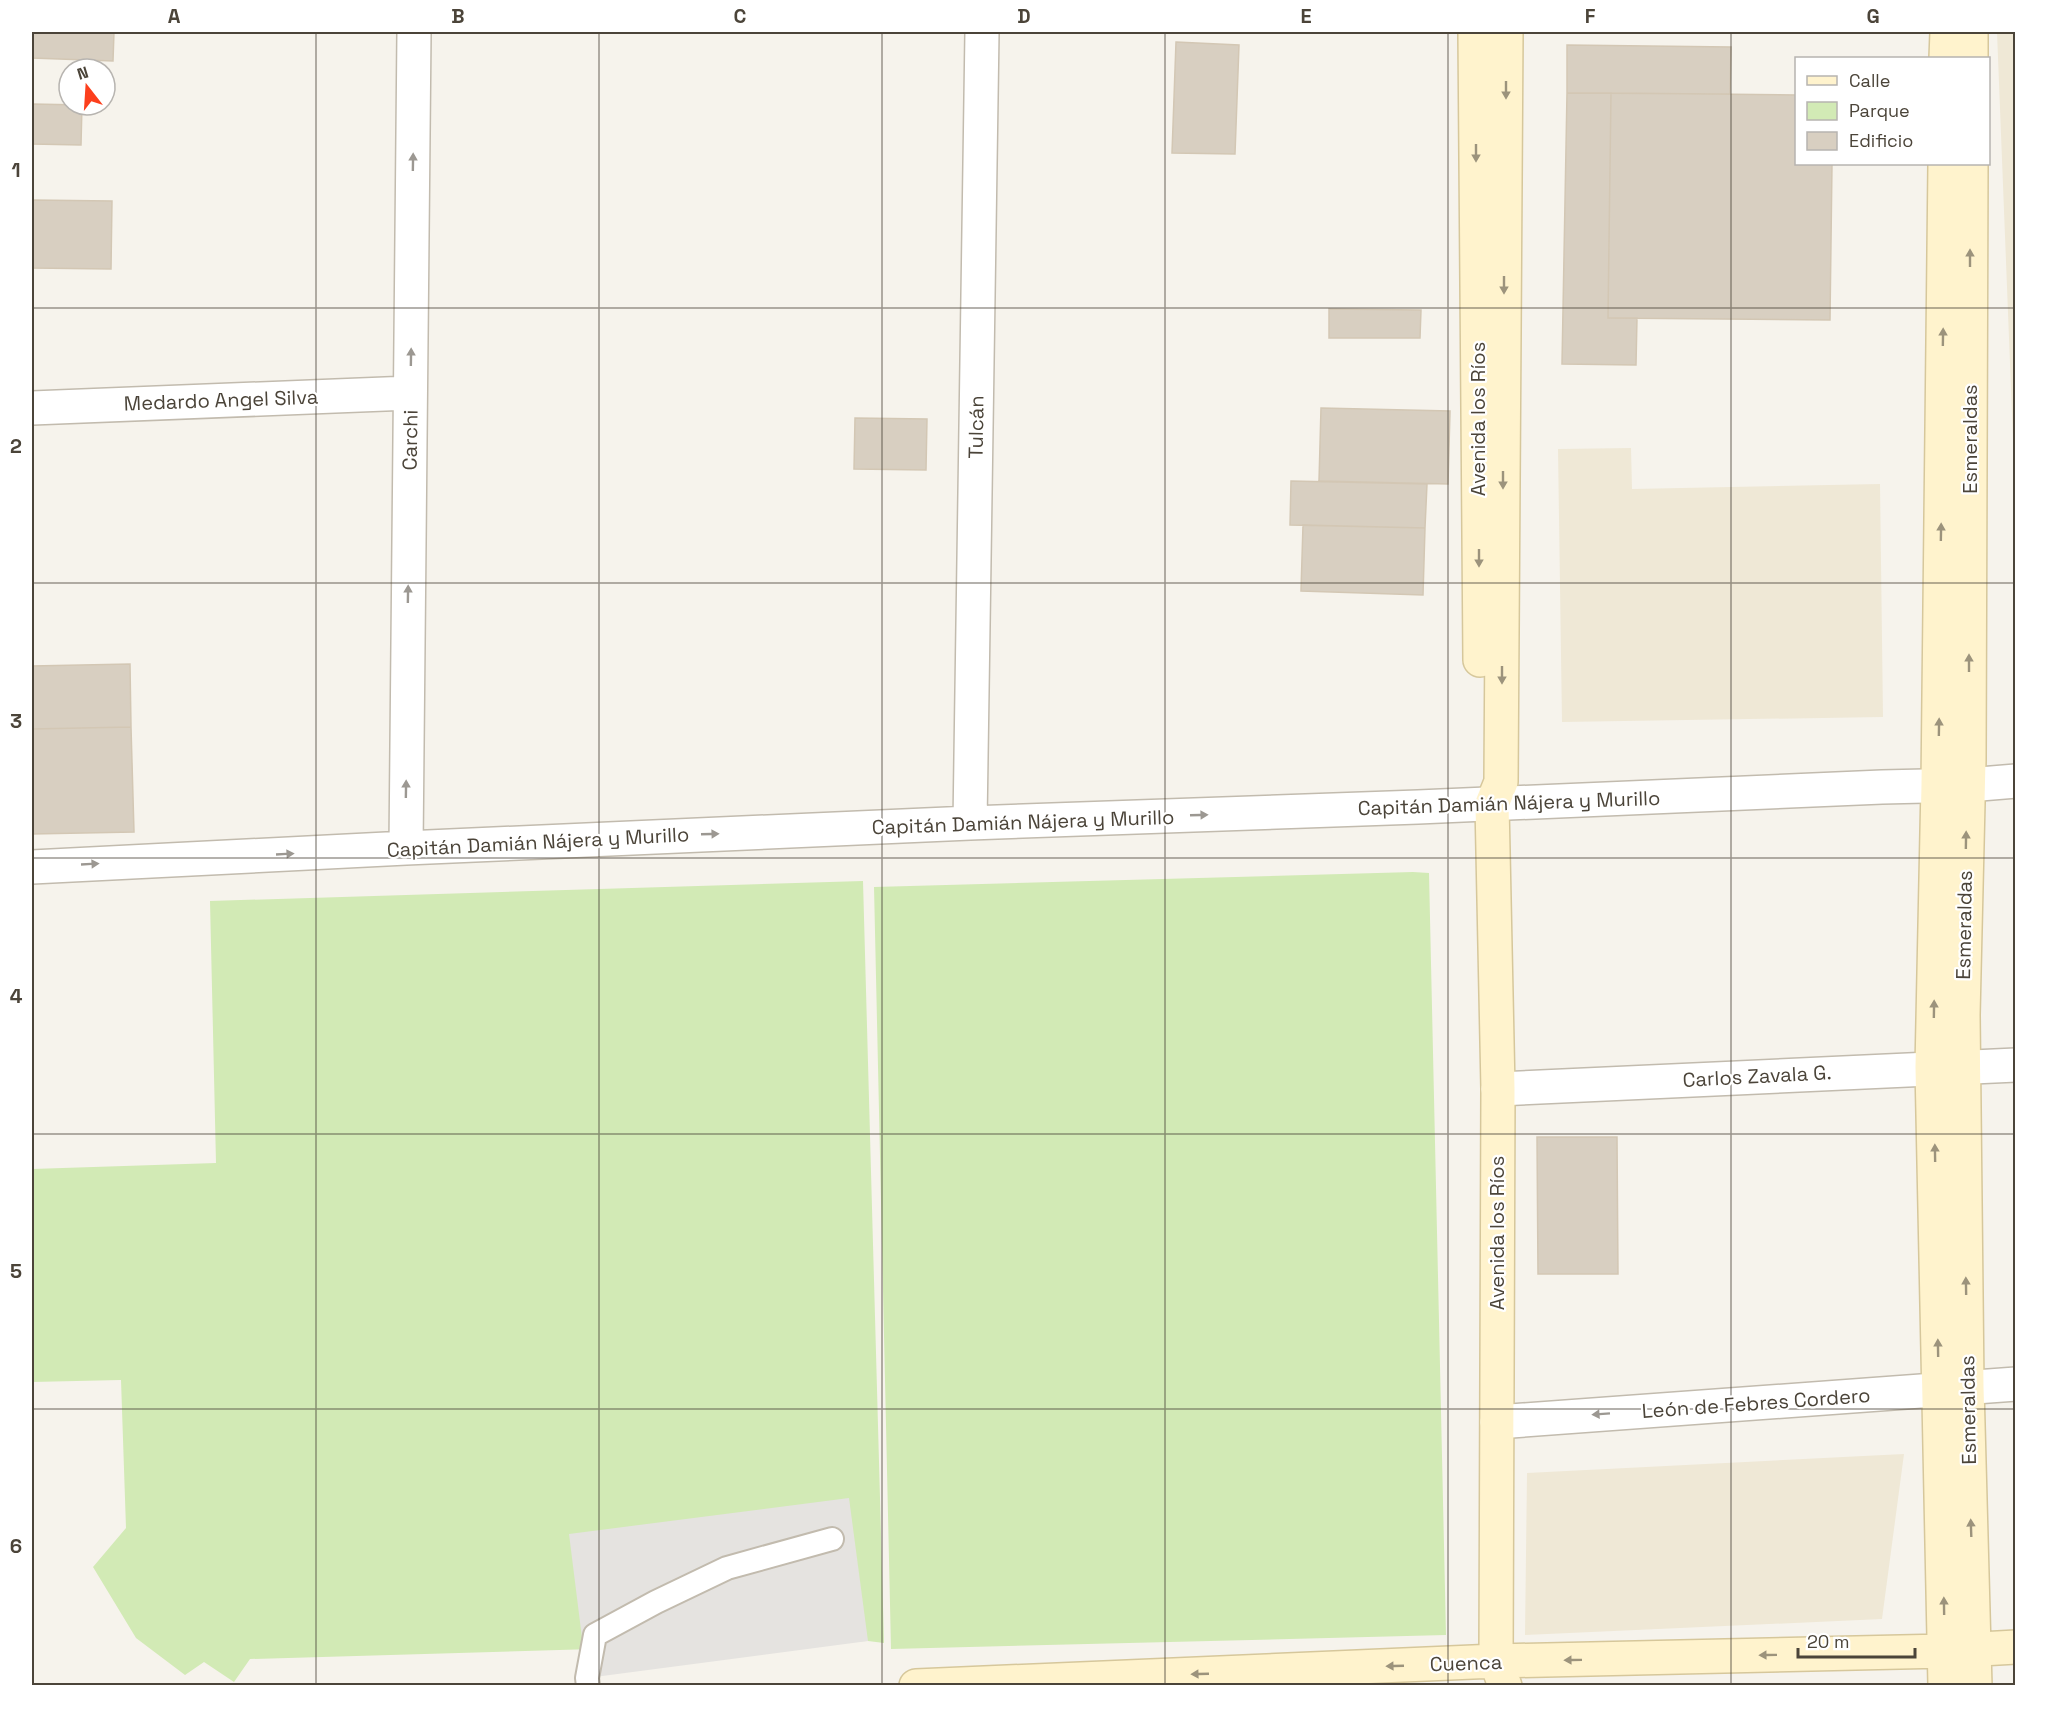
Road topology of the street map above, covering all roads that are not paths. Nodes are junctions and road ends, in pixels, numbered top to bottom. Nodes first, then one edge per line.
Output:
1 (414, 32) edge
2 (982, 32) edge
3 (1475, 32) edge
4 (1506, 32) edge
5 (1947, 32) edge
6 (1971, 32) edge
7 (1946, 57) edge
8 (1971, 57) edge
9 (1945, 165) edge
10 (1971, 165) edge
11 (410, 393) junction
12 (32, 408) edge
13 (2016, 781) edge
14 (1953, 785) junction
15 (1492, 804) junction
16 (970, 823) junction
17 (406, 848) junction
18 (32, 867) edge
19 (2016, 1065) edge
20 (1948, 1067) junction
21 (1498, 1089) junction
22 (2016, 1384) edge
23 (1953, 1388) junction
24 (1497, 1422) junction
25 (832, 1539) dead end
26 (2016, 1647) edge
27 (1960, 1650) junction
28 (1494, 1678) edge
29 (984, 1684) edge
30 (588, 1686) edge
31 (916, 1686) edge
32 (1945, 1686) edge
33 (1975, 1686) edge

11 -> 1 street, Carchi
2 - 16 street, Tulcán
3 -> 15 main road, Avenida los Ríos
4 -> 15 main road, Avenida los Ríos
5 - 7 main road
6 - 8 main road
14 -> 9 main road, Esmeraldas
14 -> 10 main road, Esmeraldas
11 - 12 street, Medardo Angel Silva
17 -> 11 street, Carchi
13 - 14 street, Capitán Damián Nájera y Murillo
14 - 15 street, Capitán Damián Nájera y Murillo
20 -> 14 main road, Esmeraldas
16 -> 15 street, Capitán Damián Nájera y Murillo
15 - 21 main road, Avenida los Ríos
17 -> 16 street, Capitán Damián Nájera y Murillo
18 -> 17 street, Capitán Damián Nájera y Murillo
19 - 20 street, Carlos Zavala G.
20 - 21 street, Carlos Zavala G.
23 -> 20 main road, Esmeraldas
21 - 24 main road, Avenida los Ríos
22 - 23 street, León de Febres Cordero
23 -> 24 street, León de Febres Cordero
27 -> 23 main road, Esmeraldas
24 - 28 main road, Avenida los Ríos
25 - 30 lane
26 - 27 main road, Cuenca
27 -> 28 main road, Cuenca
27 - 32 main road, Esmeraldas
27 - 33 main road, Esmeraldas
28 -> 29 main road, Cuenca
29 - 31 main road, Cuenca

